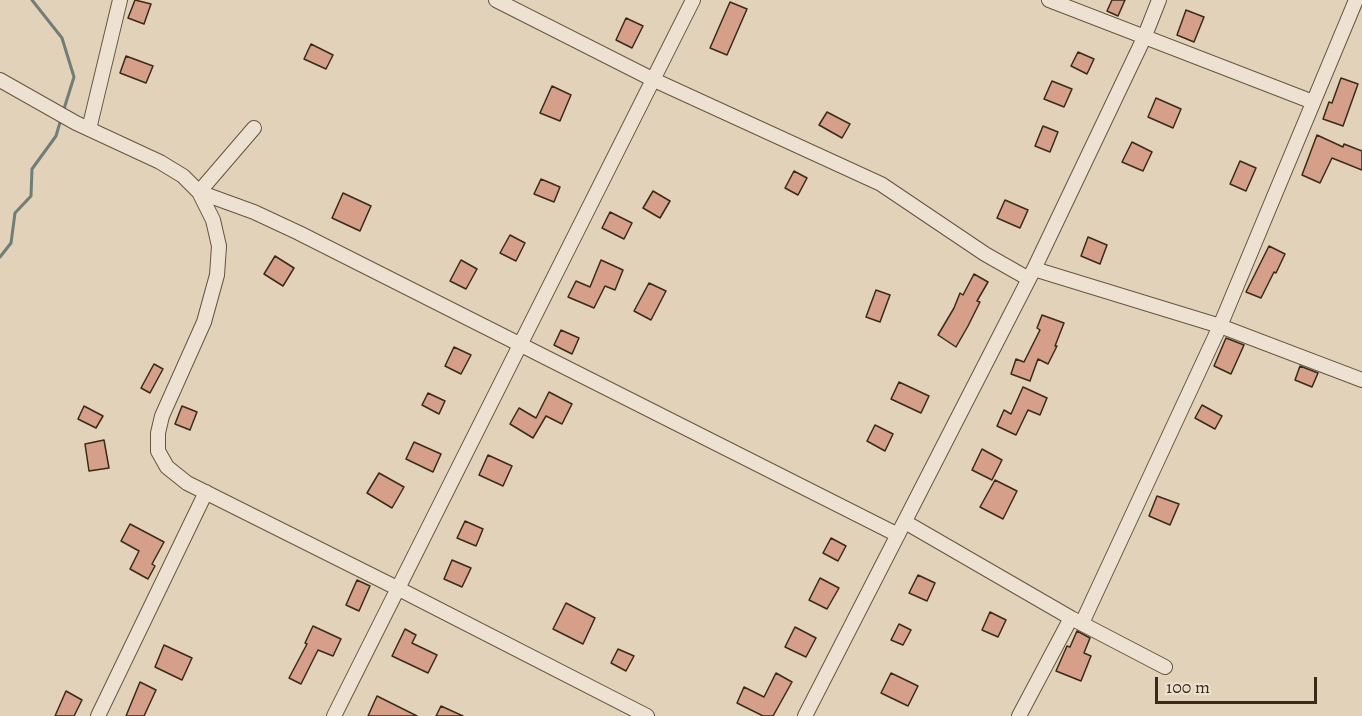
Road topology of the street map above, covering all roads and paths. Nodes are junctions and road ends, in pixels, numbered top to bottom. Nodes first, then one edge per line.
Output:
1 (120, 0) edge
2 (496, 0) edge
3 (693, 0) edge
4 (1049, 0) edge
5 (1159, 0) edge
6 (1356, 0) edge
7 (1144, 38) junction
8 (0, 80) edge
9 (654, 80) junction
10 (1313, 102) junction
11 (82, 126) junction
12 (254, 128) dead end
13 (199, 192) junction
14 (1031, 274) junction
15 (1220, 326) junction
16 (520, 345) junction
17 (1362, 380) edge
18 (206, 492) junction
19 (901, 528) junction
20 (398, 588) junction
21 (1077, 620) junction
22 (1166, 667) dead end
23 (98, 716) edge
24 (334, 716) edge
25 (647, 716) edge
26 (805, 716) edge
27 (1019, 716) edge

1 - 11 street
2 - 9 street
3 - 9 street
4 - 7 street
5 - 7 street
6 - 10 street
7 - 10 street
7 - 14 street
8 - 11 street
9 - 14 street
9 - 16 street
10 - 15 street
11 - 13 street
12 - 13 street
13 - 16 street
13 - 18 street
14 - 15 street
14 - 19 street
15 - 17 street
15 - 21 street
16 - 19 street
16 - 20 street
18 - 20 street
18 - 23 street
19 - 21 street
19 - 26 street
20 - 24 street
20 - 25 street
21 - 22 street
21 - 27 street

